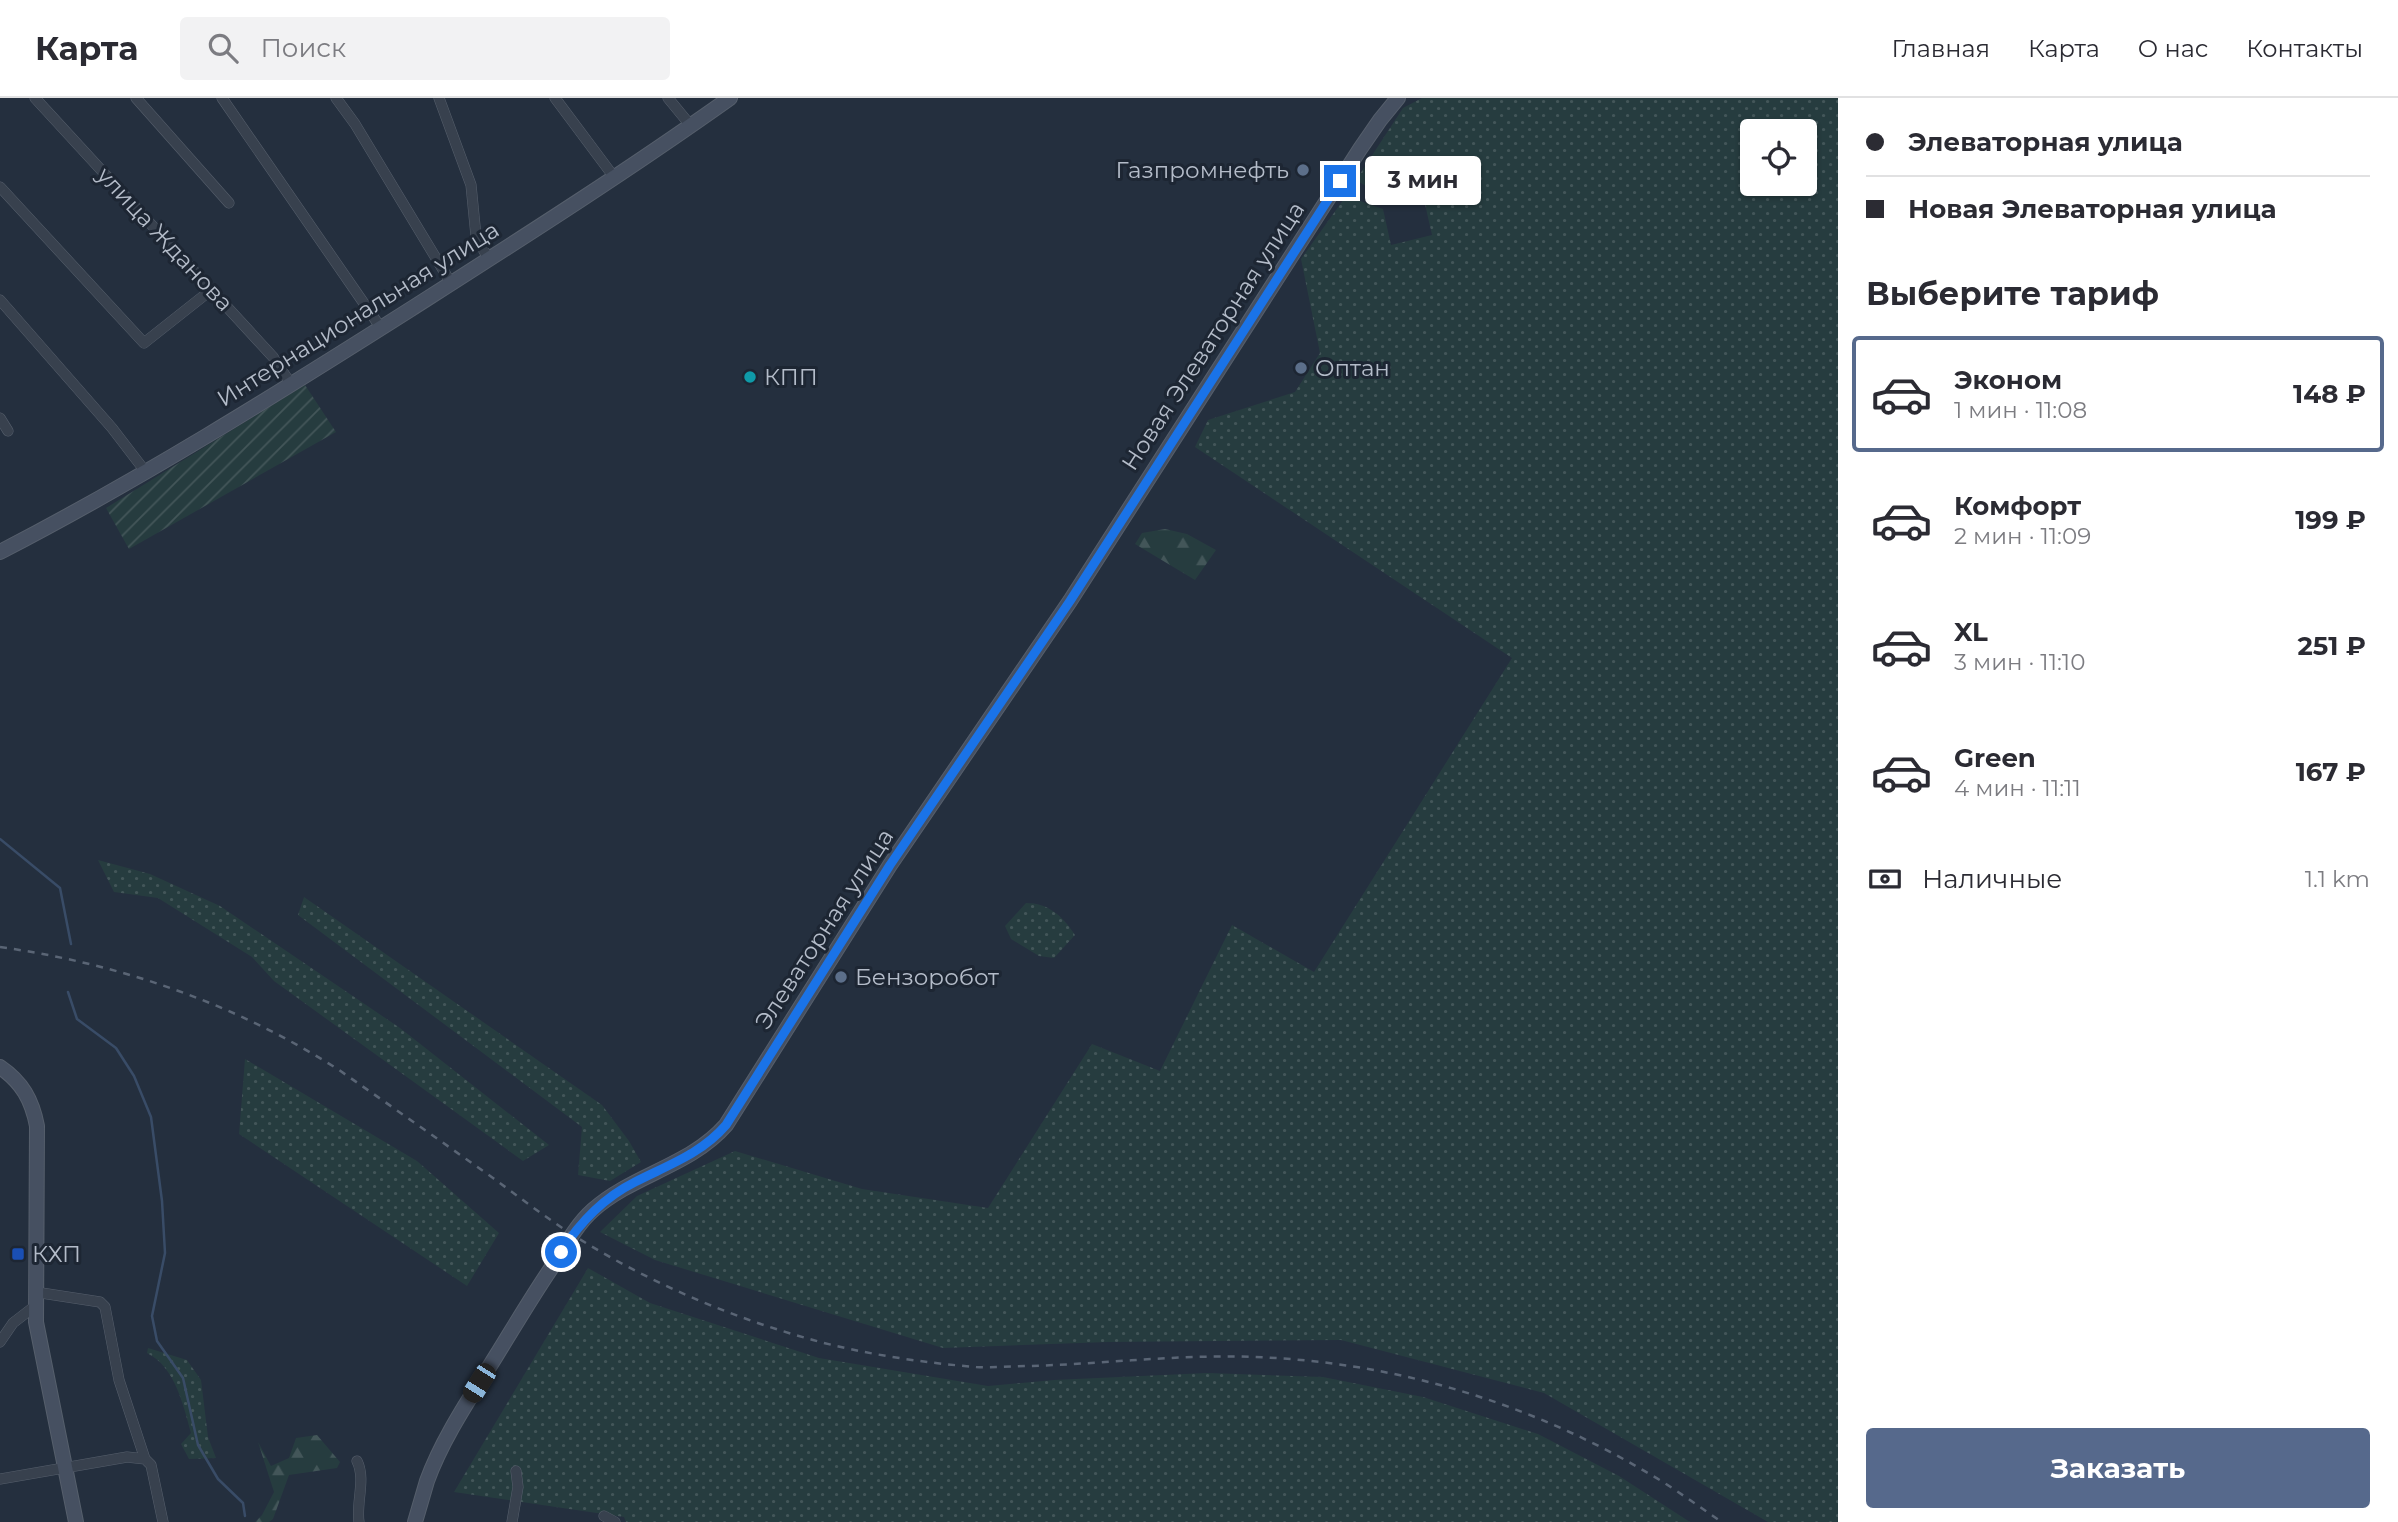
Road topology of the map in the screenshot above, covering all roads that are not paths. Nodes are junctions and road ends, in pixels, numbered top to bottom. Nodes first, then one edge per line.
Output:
1 (35, 98) edge
2 (136, 98) edge
3 (222, 98) edge
4 (336, 98) edge
5 (439, 98) edge
6 (555, 98) edge
7 (668, 98) edge
8 (730, 98) edge
9 (1398, 98) edge
10 (691, 126) junction
11 (614, 177) junction
12 (0, 187) edge
13 (229, 203) dead end
14 (489, 260) junction
15 (451, 283) junction
16 (211, 290) junction
17 (0, 300) edge
18 (381, 328) junction
19 (291, 384) junction
20 (0, 418) edge
21 (8, 431) dead end
22 (145, 471) junction
23 (0, 552) edge
24 (1070, 601) joint
25 (0, 1067) edge
26 (35, 1299) junction
27 (0, 1342) edge
28 (140, 1440) junction
29 (127, 1457) junction
30 (145, 1459) junction
31 (357, 1461) dead end
32 (65, 1470) junction
33 (516, 1471) dead end
34 (0, 1479) edge
35 (604, 1516) dead end
36 (76, 1522) edge
37 (163, 1522) edge
38 (359, 1522) edge
39 (415, 1522) edge
40 (512, 1522) edge
41 (615, 1522) edge

1 - 16 street, улица Жданова
2 - 13 street
3 - 18 street
4 - 15 street
5 - 14 street
6 - 11 street
7 - 10 street
8 - 10 main road, Интернациональная улица
9 - 24 main road, Новая Элеваторная улица
10 - 11 main road, Интернациональная улица
11 - 14 main road, Интернациональная улица
12 - 16 street
14 - 15 main road, Интернациональная улица
15 - 18 main road, Интернациональная улица
16 - 19 street, улица Жданова
17 - 22 street
18 - 19 main road, Интернациональная улица
19 - 22 main road, Интернациональная улица
20 - 21 street
22 - 23 main road, Интернациональная улица
24 - 39 main road, Элеваторная улица
25 - 26 main road
26 - 27 street
26 - 28 street
26 - 32 main road
28 - 29 street
28 - 30 street
29 - 30 street
29 - 32 street
30 - 37 street
31 - 38 street
32 - 34 street
32 - 36 main road
33 - 40 street
35 - 41 street

